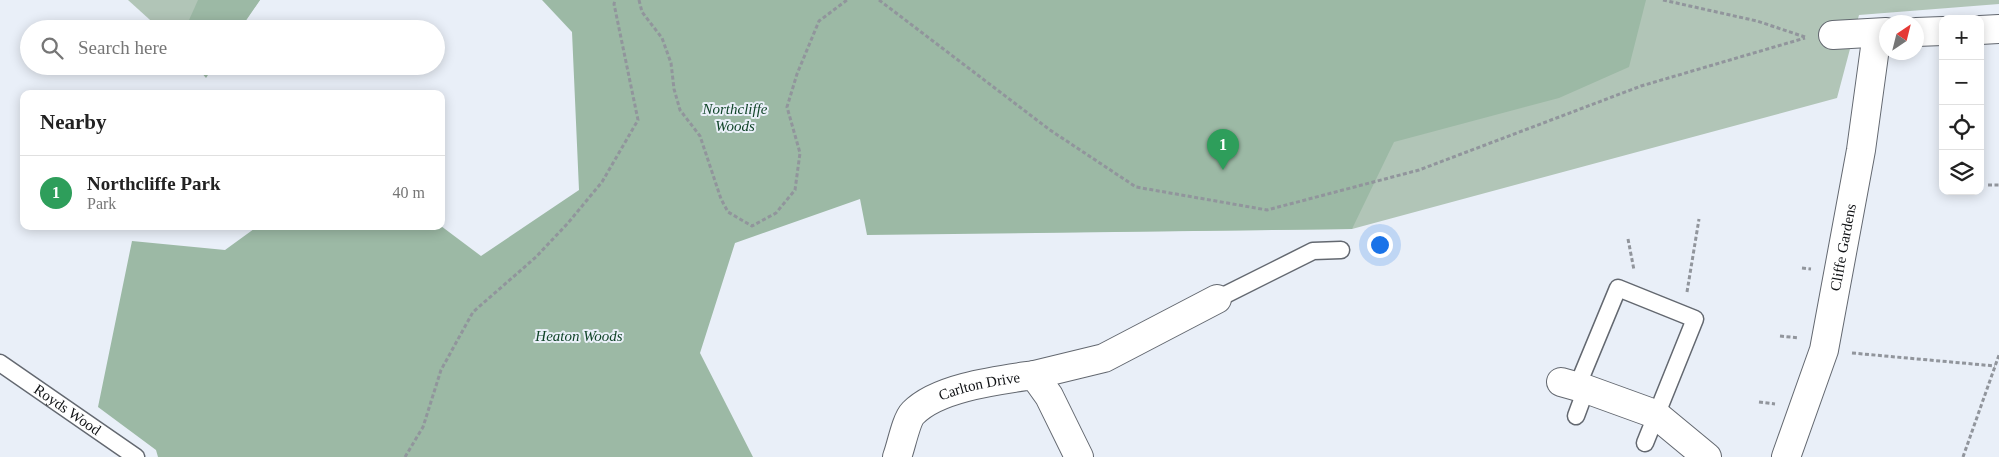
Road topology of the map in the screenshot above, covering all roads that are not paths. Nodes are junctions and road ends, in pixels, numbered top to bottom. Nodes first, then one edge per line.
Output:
1 (1999, 29) edge
2 (1984, 30) edge
3 (1939, 31) edge
4 (1879, 32) edge
5 (1924, 32) edge
6 (1833, 35) dead end
7 (1879, 49) edge
8 (1341, 250) dead end
9 (1217, 299) joint
10 (0, 363) edge
11 (1034, 375) junction
12 (1575, 386) junction
13 (1656, 414) junction
14 (1576, 416) dead end
15 (1645, 442) dead end
16 (136, 457) edge
17 (897, 457) edge
18 (1079, 457) edge
19 (1707, 457) edge
20 (1786, 457) edge

1 - 2 street
3 - 5 street
4 - 6 street
7 - 20 street, Cliffe Gardens
8 - 9 lane
9 - 11 street
10 - 16 lane, Royds Wood
11 - 17 street, Carlton Drive
11 - 18 street, Carlton Drive
12 - 13 street
12 - 13 lane
12 - 14 lane
13 - 15 lane
13 - 19 street

